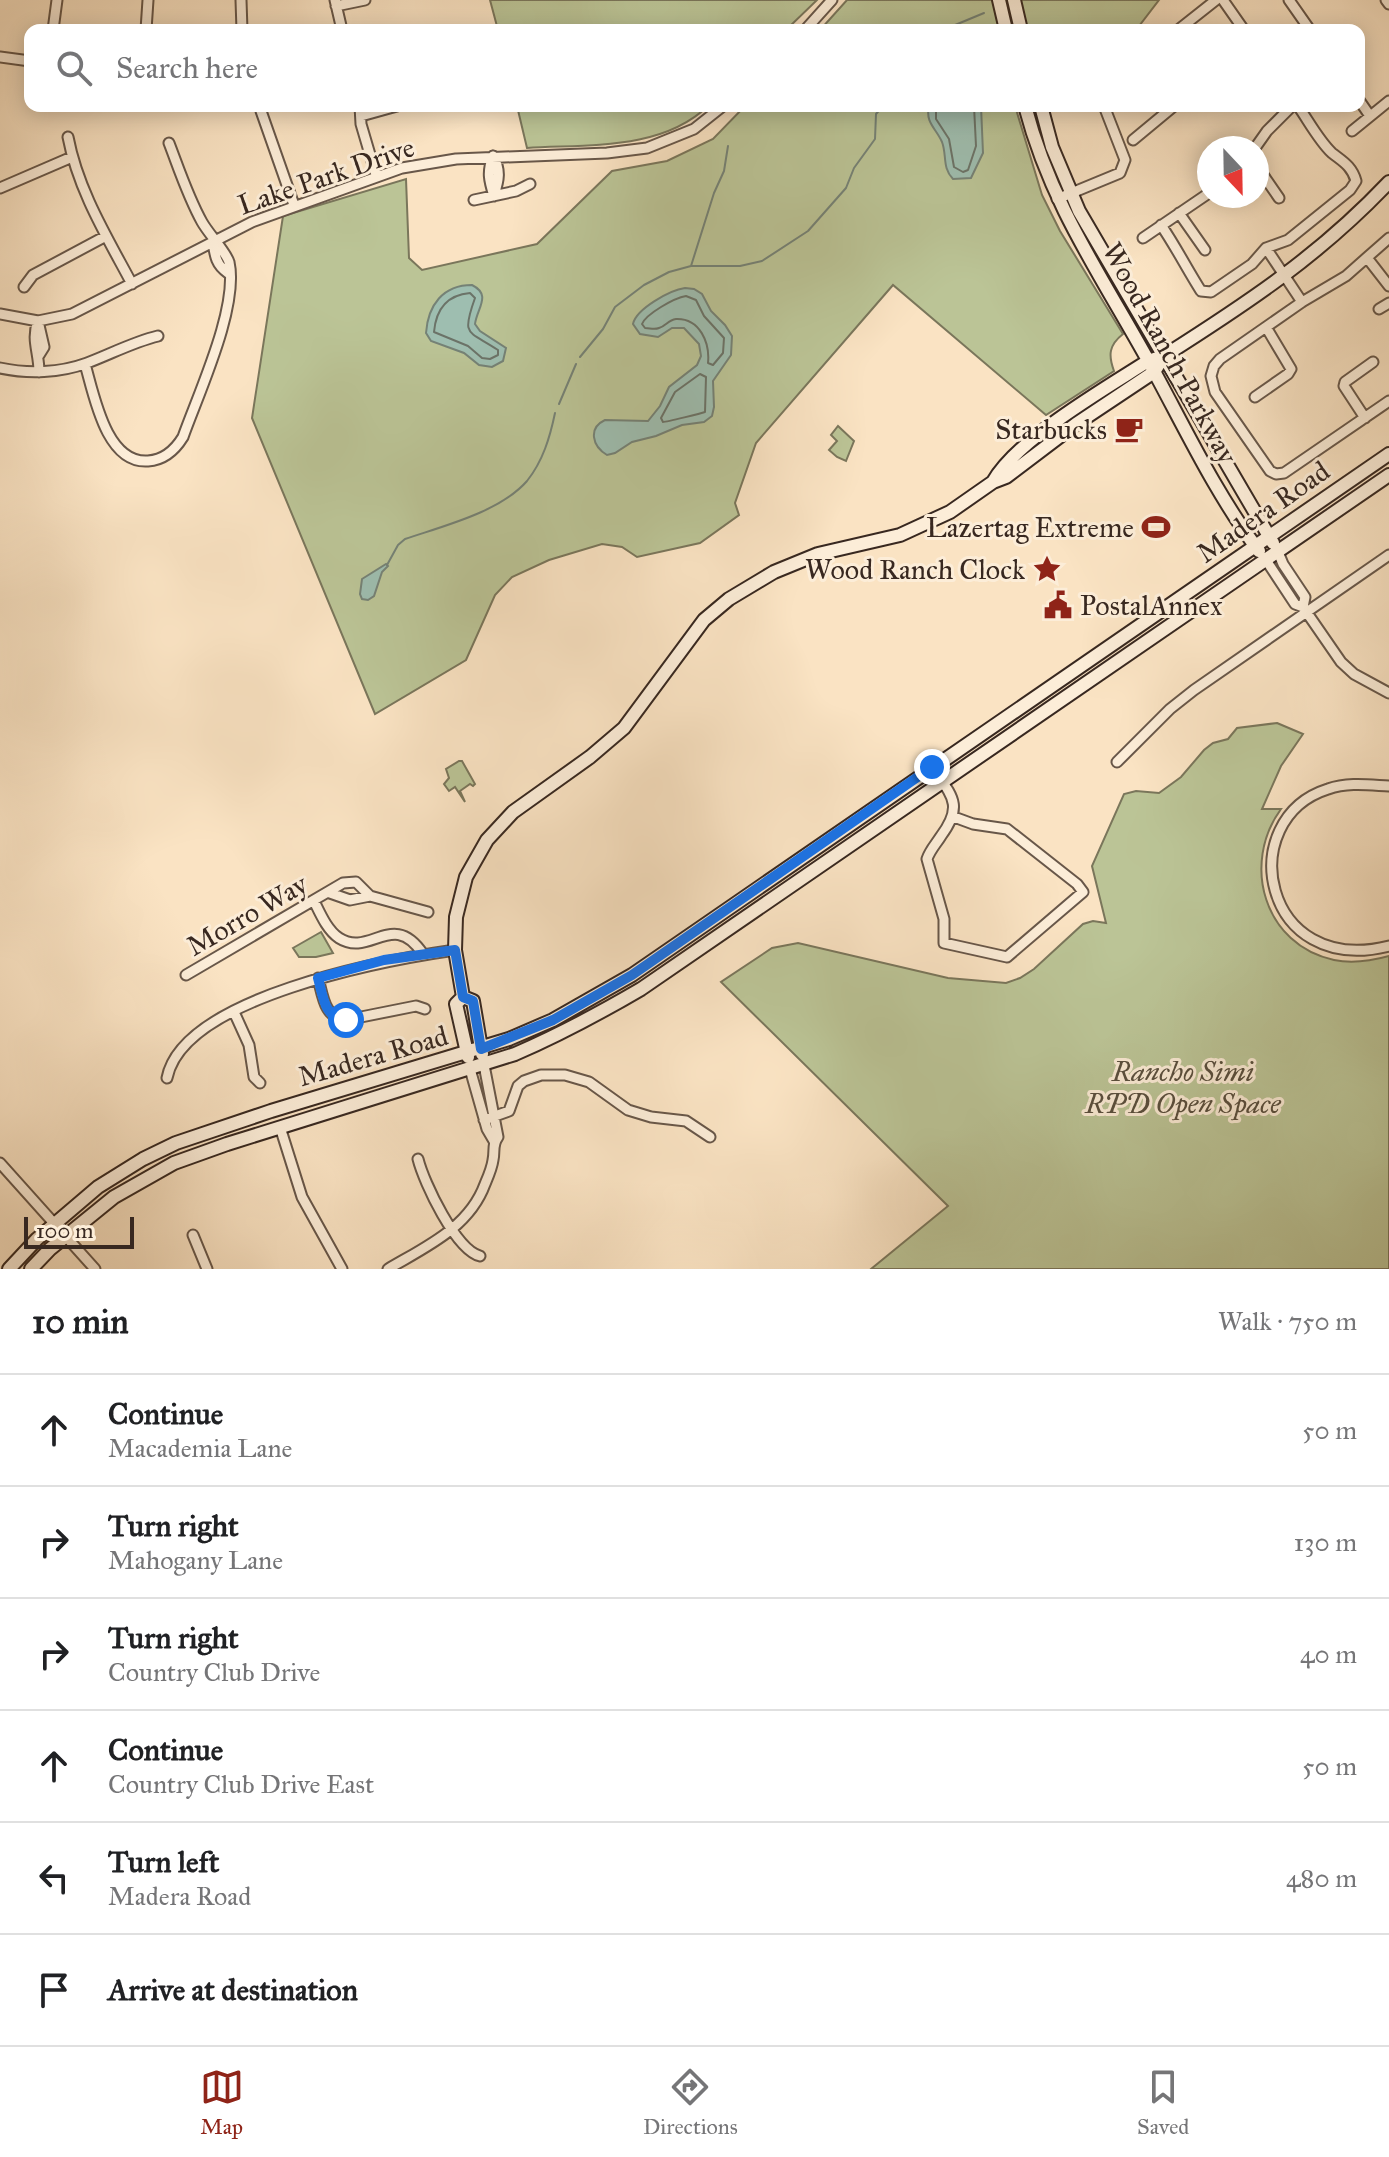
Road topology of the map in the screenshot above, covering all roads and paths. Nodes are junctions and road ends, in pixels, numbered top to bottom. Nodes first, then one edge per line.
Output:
1 (57, 0) edge
2 (148, 0) edge
3 (241, 0) edge
4 (365, 0) edge
5 (832, 0) edge
6 (999, 0) edge
7 (1014, 0) edge
8 (1216, 0) edge
9 (1223, 0) edge
10 (1289, 0) edge
11 (336, 3) edge
12 (54, 24) edge
13 (146, 24) edge
14 (242, 24) edge
15 (341, 24) edge
16 (810, 24) edge
17 (1005, 24) edge
18 (1020, 24) edge
19 (1186, 24) edge
20 (1240, 24) edge
21 (1306, 24) edge
22 (0, 57) edge
23 (24, 60) edge
24 (1389, 101) edge
25 (1365, 109) edge
26 (261, 112) edge
27 (360, 112) edge
28 (715, 112) edge
29 (1027, 112) edge
30 (1043, 112) edge
31 (1106, 112) edge
32 (1159, 112) edge
33 (1167, 112) edge
34 (1288, 112) edge
35 (1300, 112) edge
36 (1162, 116) junction
37 (1370, 116) junction
38 (1352, 131) dead end
39 (1263, 136) edge
40 (68, 137) dead end
41 (1133, 140) dead end
42 (169, 143) dead end
43 (493, 156) junction
44 (72, 157) junction
45 (376, 175) junction
46 (1389, 182) edge
47 (1269, 183) edge
48 (530, 184) dead end
49 (0, 188) edge
50 (1071, 193) junction
51 (494, 196) junction
52 (1279, 198) dead end
53 (1057, 199) junction
54 (474, 200) dead end
55 (1197, 201) edge
56 (294, 205) junction
57 (1179, 213) junction
58 (1161, 225) junction
59 (106, 236) junction
60 (1143, 238) dead end
61 (1389, 238) edge
62 (213, 241) junction
63 (1266, 248) junction
64 (1205, 250) dead end
65 (1368, 259) junction
66 (1284, 276) junction
67 (132, 284) junction
68 (1389, 286) edge
69 (24, 287) dead end
70 (1302, 302) junction
71 (1389, 303) edge
72 (1379, 309) dead end
73 (0, 314) edge
74 (38, 321) junction
75 (1266, 327) junction
76 (158, 336) dead end
77 (1164, 356) junction
78 (1373, 362) dead end
79 (85, 364) junction
80 (1151, 366) junction
81 (0, 368) edge
82 (39, 372) junction
83 (1255, 397) dead end
84 (1389, 401) edge
85 (1365, 418) junction
86 (1389, 454) edge
87 (1389, 475) edge
88 (1269, 538) junction
89 (1255, 546) junction
90 (1278, 552) junction
91 (1389, 555) edge
92 (1266, 560) junction
93 (1305, 609) junction
94 (1389, 693) edge
95 (1117, 762) dead end
96 (932, 767) junction
97 (941, 781) junction
98 (1389, 786) edge
99 (954, 817) junction
100 (330, 893) junction
101 (370, 896) junction
102 (314, 901) junction
103 (428, 912) dead end
104 (1389, 946) edge
105 (455, 950) junction
106 (423, 954) junction
107 (186, 975) dead end
108 (318, 978) junction
109 (463, 997) junction
110 (425, 1009) dead end
111 (234, 1012) junction
112 (481, 1049) junction
113 (467, 1053) junction
114 (484, 1065) junction
115 (470, 1069) junction
116 (167, 1078) dead end
117 (260, 1083) dead end
118 (495, 1117) junction
119 (484, 1120) junction
120 (280, 1127) junction
121 (710, 1137) dead end
122 (494, 1141) junction
123 (418, 1159) dead end
124 (0, 1163) edge
125 (53, 1224) junction
126 (452, 1230) junction
127 (193, 1235) dead end
128 (65, 1236) junction
129 (480, 1256) dead end
130 (9, 1269) edge
131 (31, 1269) edge
132 (95, 1269) edge
133 (207, 1269) edge
134 (342, 1269) edge
135 (388, 1269) edge

1 - 12 street
2 - 13 street
3 - 14 street
4 - 11 street
5 - 16 street
6 - 17 main road
7 - 18 main road
8 - 19 street
9 - 20 street
10 - 21 street
11 - 15 street
22 - 23 street
24 - 37 street
25 - 37 street
26 - 56 street
27 - 45 street
28 - 43 street, Lake Park Drive
29 - 53 main road, Wood Ranch Parkway
30 - 50 main road, Wood Ranch Parkway
31 - 50 street
32 - 36 street
33 - 36 street
34 - 39 street
35 - 63 street
36 - 41 street
37 - 38 street
40 - 44 street
42 - 62 street
43 - 45 street, Lake Park Drive
43 - 51 street
44 - 49 street
44 - 59 street
45 - 56 street, Lake Park Drive
46 - 66 main road
47 - 52 street
48 - 51 street
50 - 53 street
50 - 77 main road, Wood Ranch Parkway
51 - 54 street
53 - 80 main road, Wood Ranch Parkway
55 - 57 street
56 - 62 street, Lake Park Drive
57 - 58 street
57 - 64 street
58 - 60 street
58 - 63 street
59 - 67 street
59 - 69 street
61 - 65 street
62 - 67 street, Lake Park Drive
62 - 79 street
63 - 66 street
65 - 68 street
65 - 70 street
66 - 70 street
66 - 77 main road
67 - 74 street, Lake Park Drive
70 - 75 street
71 - 72 street
73 - 74 street, Lake Park Drive
74 - 82 street
75 - 83 street
75 - 85 street
76 - 79 street
77 - 80 main road
77 - 88 main road, Wood Ranch Parkway
78 - 85 street
79 - 82 street
80 - 89 main road, Wood Ranch Parkway
80 - 105 main road
81 - 82 street
84 - 85 street
86 - 88 main road, Madera Road
87 - 90 main road, Madera Road
88 - 89 main road, Madera Road
88 - 90 main road, Wood Ranch Parkway
89 - 92 main road, Wood Ranch Parkway
89 - 96 main road, Madera Road
90 - 92 main road, Madera Road
90 - 93 street, Wood Ranch Parkway
91 - 93 street
92 - 93 street, Wood Ranch Parkway
92 - 97 main road, Madera Road
93 - 94 street, Wood Ranch Parkway
93 - 95 street
96 - 97 street
96 - 112 main road, Madera Road
97 - 99 street
97 - 114 main road, Madera Road
98 - 104 street
99 - 99 street
100 - 101 street, Morro Way
100 - 101 street, Morro Way
100 - 102 street, Morro Way
101 - 103 street, Morro Way
102 - 106 street
102 - 107 street, Morro Way
105 - 106 street
105 - 109 main road
106 - 108 street
108 - 110 street
108 - 111 street
109 - 112 main road
109 - 113 main road
111 - 116 street
111 - 117 street
112 - 113 main road, Madera Road
112 - 114 main road
113 - 115 main road
113 - 125 main road, Madera Road
114 - 115 main road, Madera Road
114 - 118 street
115 - 119 street
115 - 120 main road, Madera Road
118 - 119 street
118 - 121 street
118 - 122 street
119 - 122 street
120 - 128 main road, Madera Road
120 - 134 street
122 - 126 street
123 - 126 street
124 - 125 street
125 - 128 street
125 - 130 main road, Madera Road
126 - 129 street
126 - 135 street
127 - 133 street
128 - 131 main road, Madera Road
128 - 132 street

